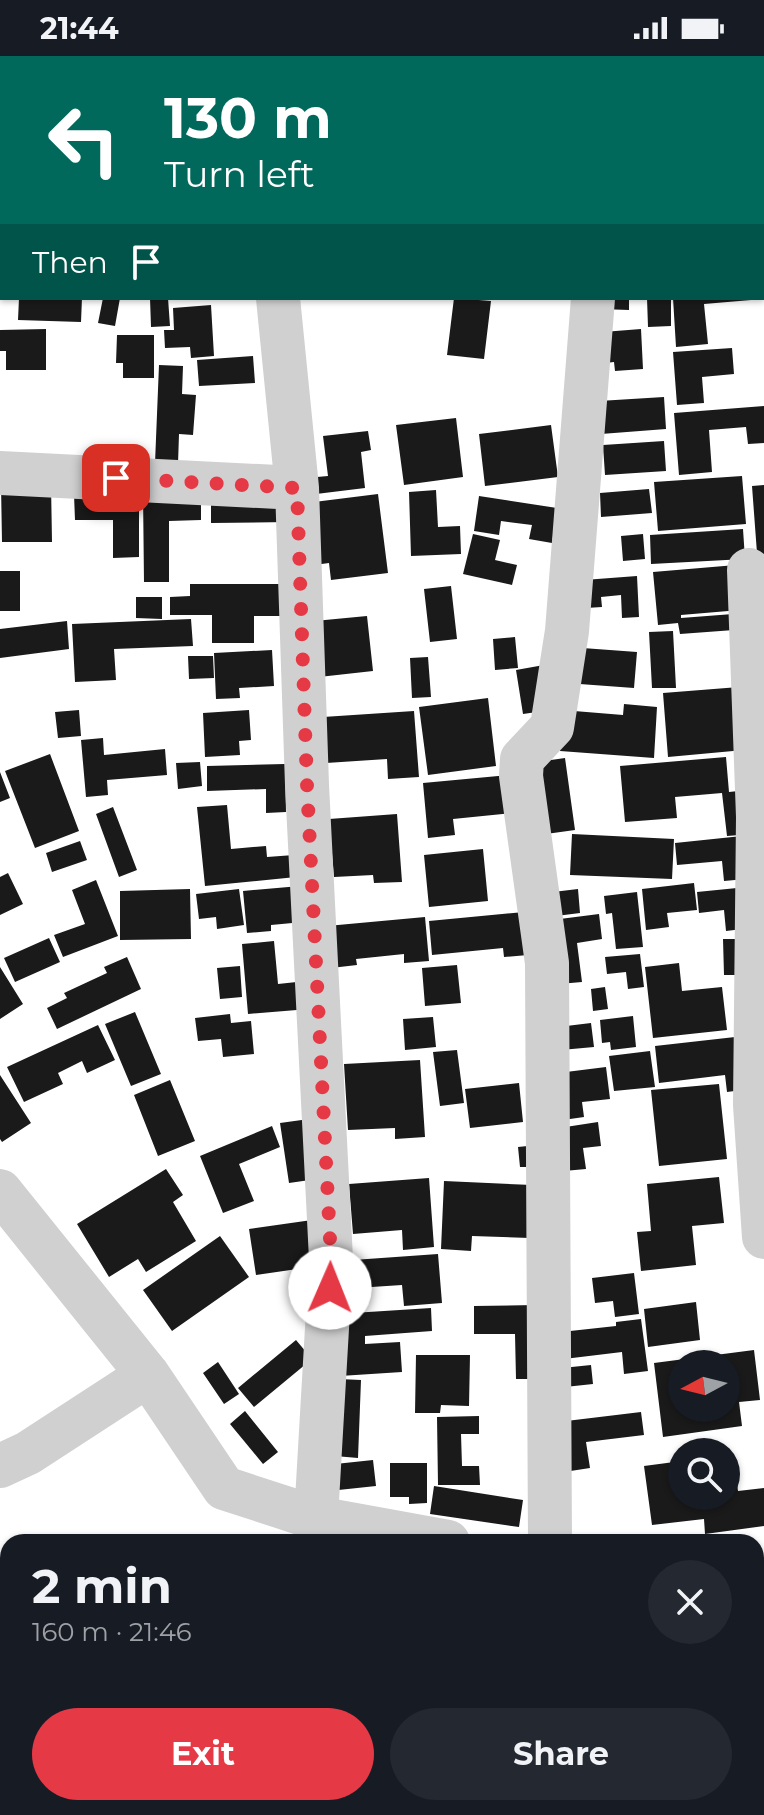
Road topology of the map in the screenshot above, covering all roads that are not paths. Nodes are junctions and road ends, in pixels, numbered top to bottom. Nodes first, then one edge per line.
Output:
1 (278, 300) edge
2 (593, 300) edge
3 (0, 473) edge
4 (297, 488) junction
5 (749, 570) dead end
6 (0, 1191) edge
7 (764, 1237) edge
8 (148, 1375) junction
9 (0, 1466) edge
10 (316, 1518) junction
11 (404, 1534) edge
12 (550, 1534) edge

1 - 4 street
2 - 12 street
3 - 4 street
4 - 10 street
5 - 7 street
6 - 8 street
8 - 9 street
8 - 10 street
10 - 11 street

